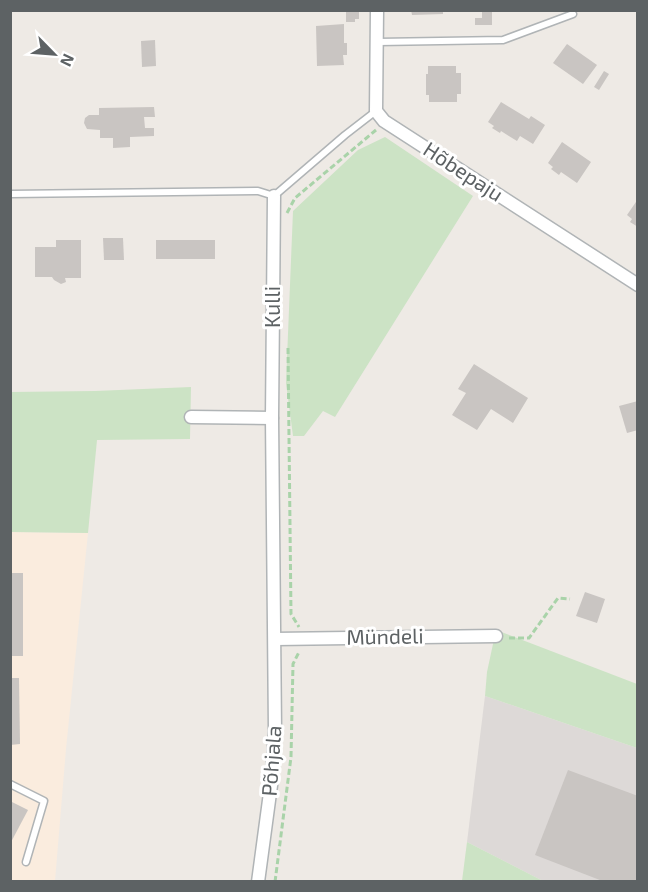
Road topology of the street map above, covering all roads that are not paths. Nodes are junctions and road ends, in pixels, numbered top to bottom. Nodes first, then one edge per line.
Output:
1 (377, 10) edge
2 (573, 14) dead end
3 (378, 42) junction
4 (380, 116) junction
5 (10, 194) edge
6 (274, 196) junction
7 (638, 285) edge
8 (191, 417) dead end
9 (272, 418) junction
10 (496, 636) road end
11 (275, 639) junction
12 (10, 784) edge
13 (26, 862) dead end
14 (258, 882) edge

1 - 3 street
2 - 3 lane
3 - 4 street
4 - 6 lane
4 - 7 street, Hõbepaju
5 - 6 lane
6 - 9 street, Kulli
8 - 9 street
9 - 11 street, Kulli
10 - 11 street, Mündeli
11 - 14 street, Põhjala
12 - 13 lane

